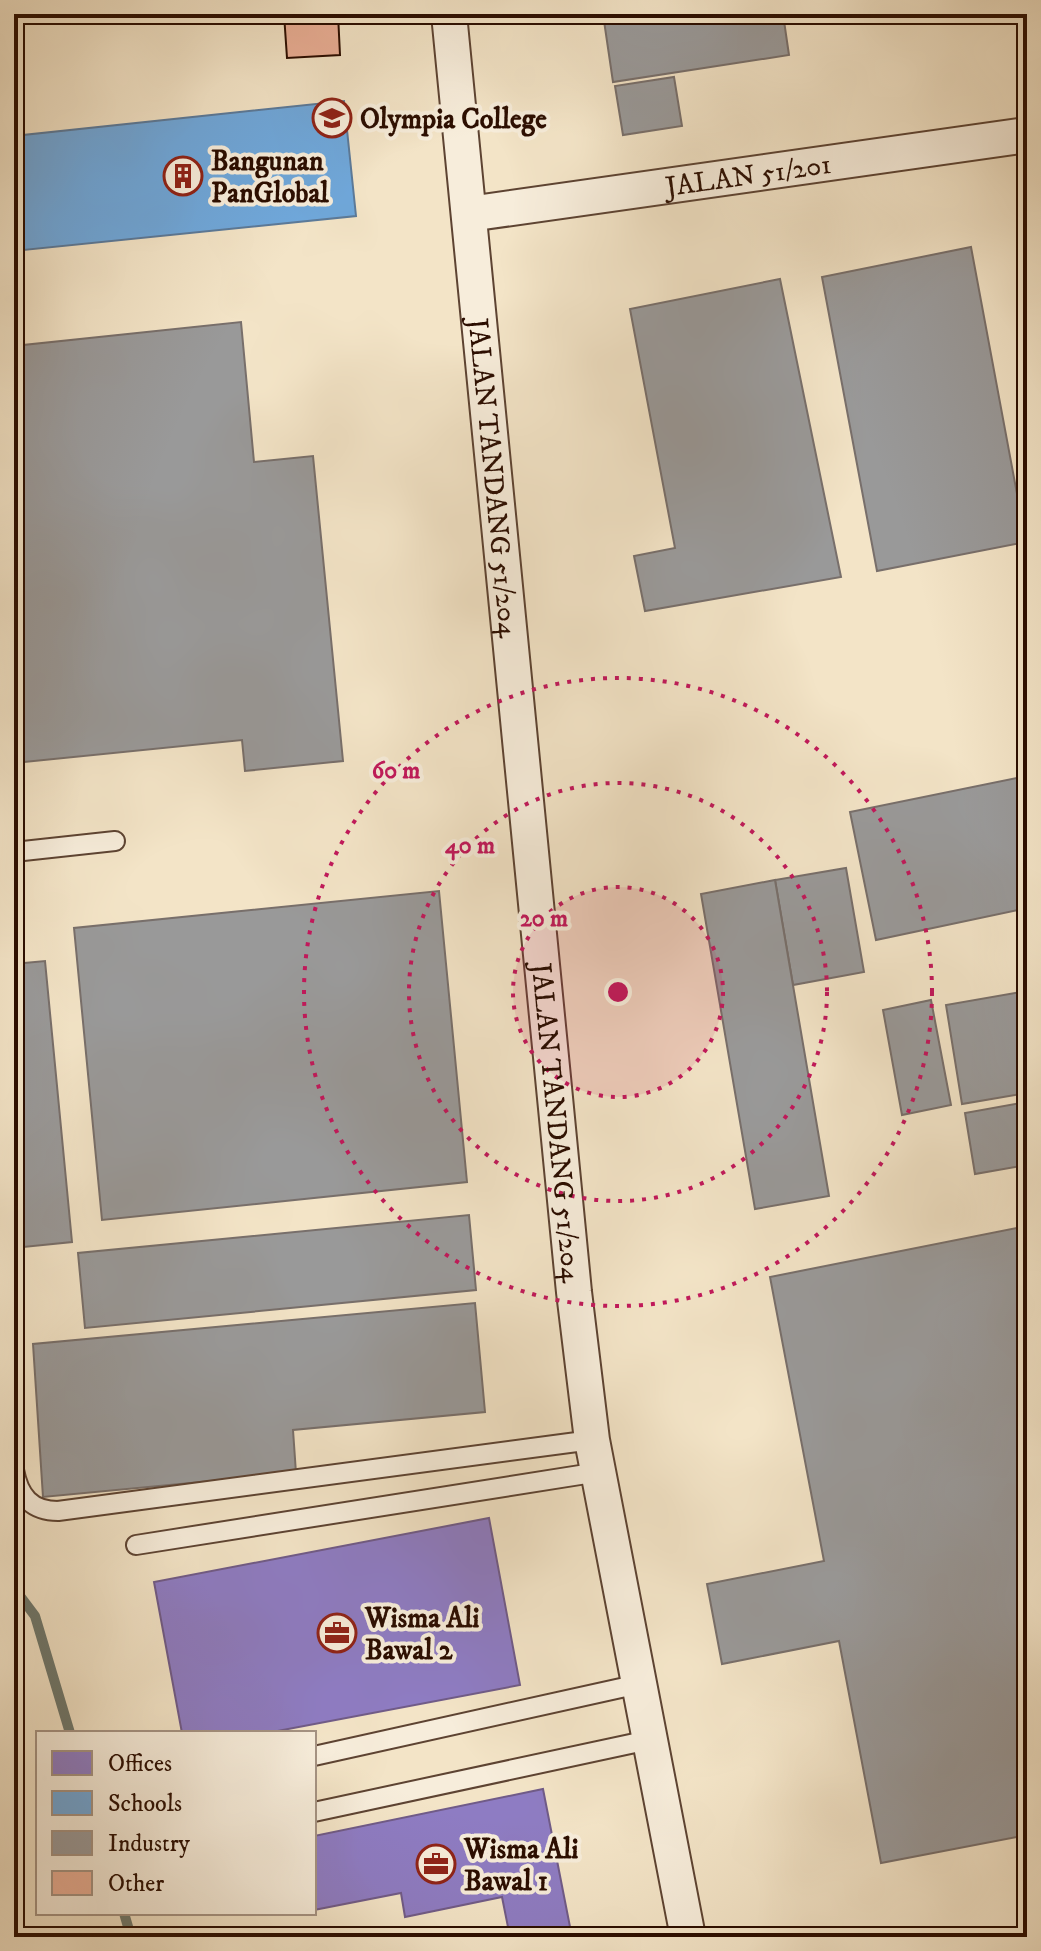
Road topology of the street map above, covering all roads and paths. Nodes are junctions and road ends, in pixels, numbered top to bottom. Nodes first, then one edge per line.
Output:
1 (449, 14) edge
2 (1027, 135) edge
3 (469, 214) junction
4 (115, 841) dead end
5 (14, 852) edge
6 (596, 1456) junction
7 (14, 1470) edge
8 (136, 1545) dead end
9 (639, 1684) junction
10 (649, 1740) junction
11 (316, 1756) edge
12 (316, 1812) edge
13 (688, 1937) edge

1 - 3 street, JALAN TANDANG 51/204
2 - 3 street, JALAN 51/201
3 - 6 street, JALAN TANDANG 51/204
4 - 5 lane
6 - 7 lane
6 - 8 lane
6 - 9 street, JALAN TANDANG 51/204
9 - 10 street, JALAN TANDANG 51/204
9 - 11 lane
10 - 12 lane
10 - 13 street, JALAN TANDANG 51/204

